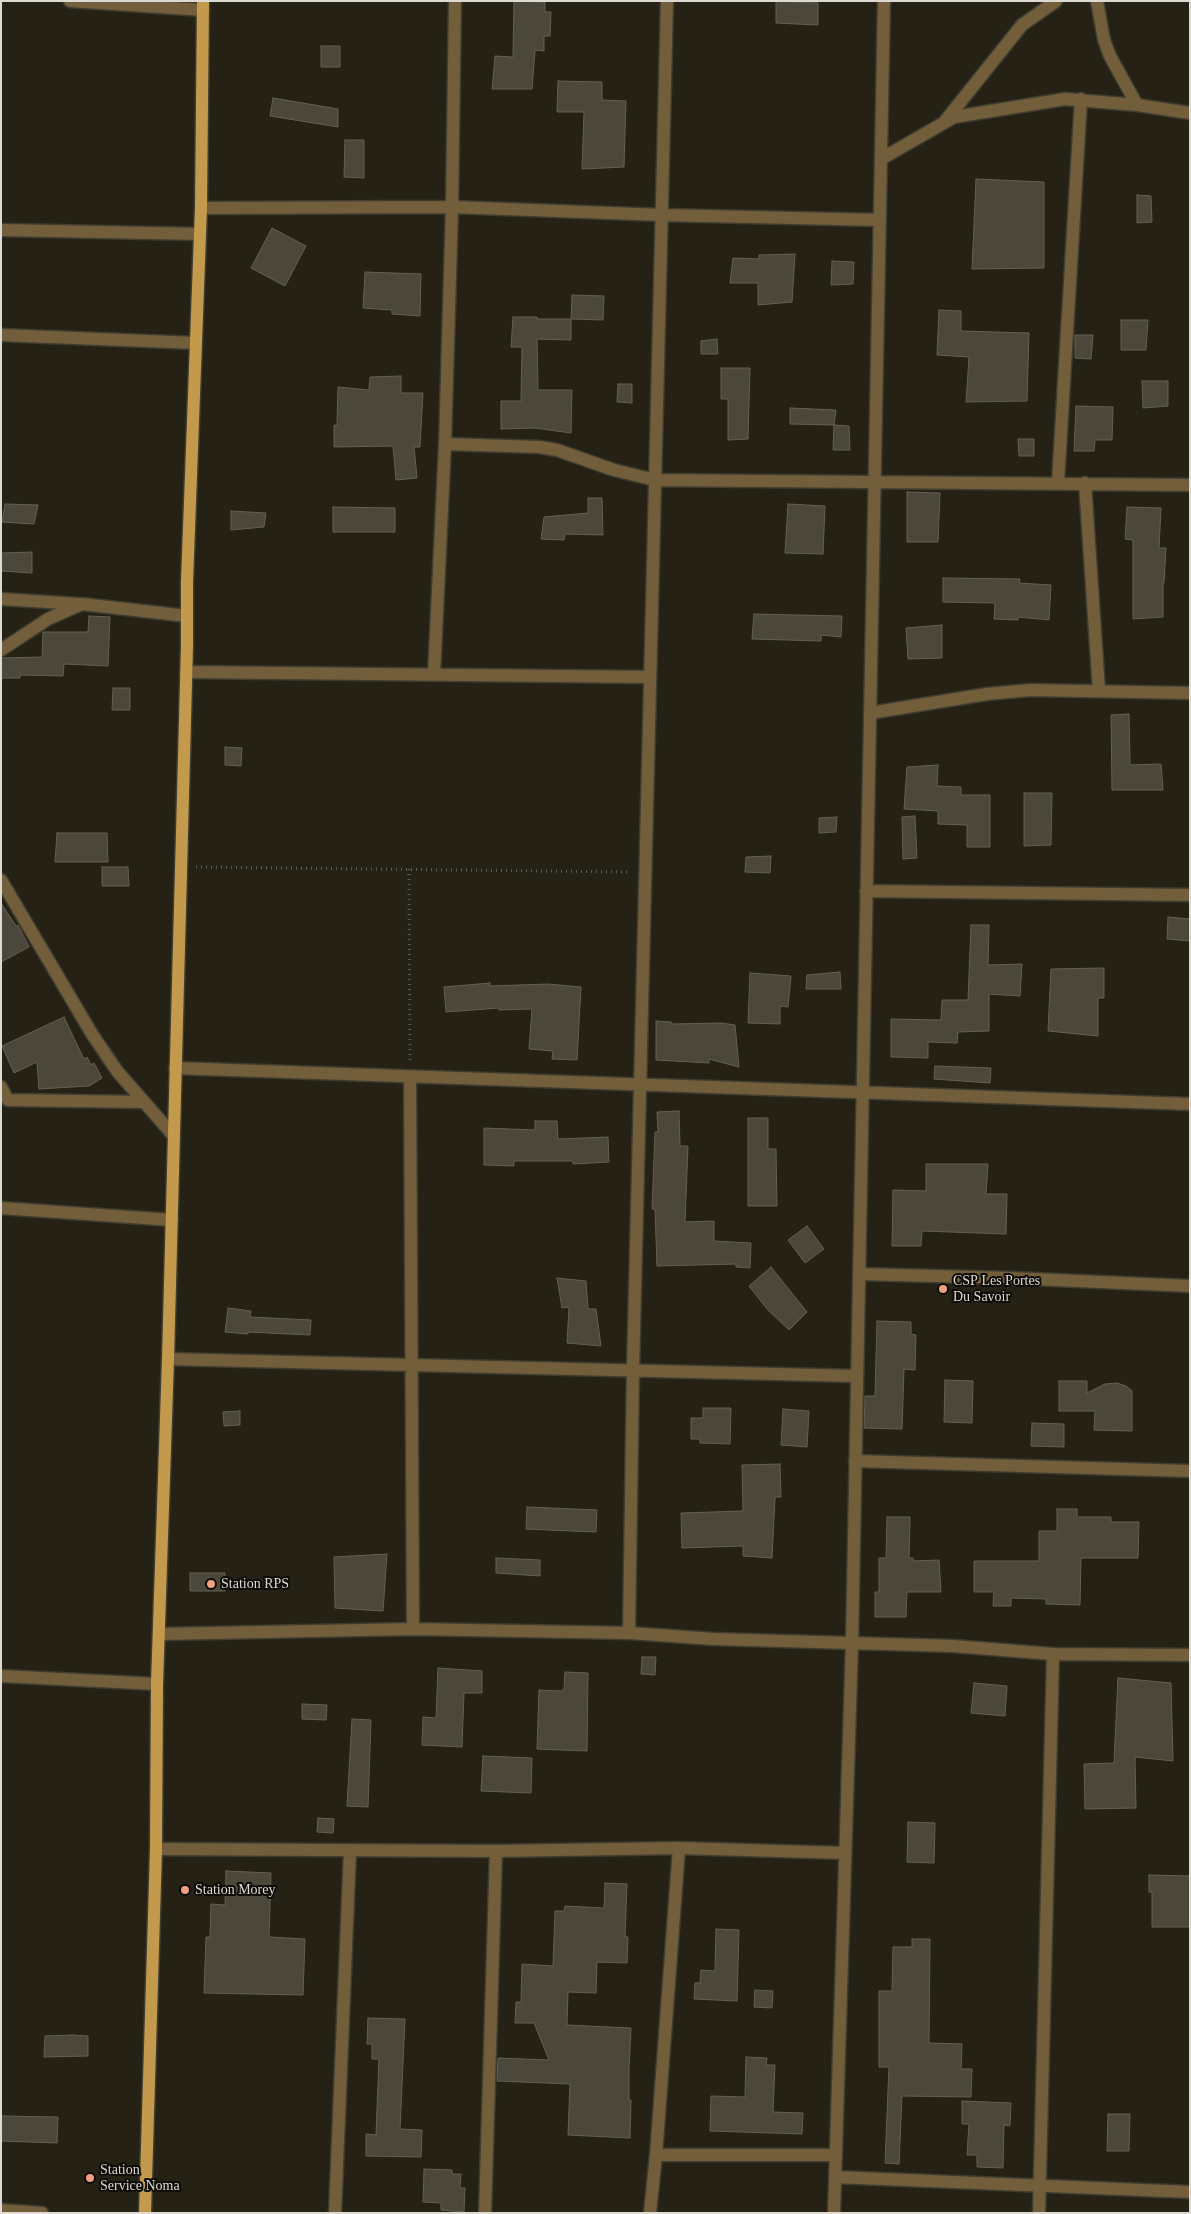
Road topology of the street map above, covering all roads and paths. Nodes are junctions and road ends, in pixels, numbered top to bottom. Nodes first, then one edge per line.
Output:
1 (70, 1) edge
2 (455, 1) edge
3 (667, 1) edge
4 (884, 1) edge
5 (1056, 1) edge
6 (1097, 1) edge
7 (203, 5) edge
8 (1081, 99) junction
9 (1137, 105) junction
10 (1190, 113) edge
11 (946, 120) junction
12 (881, 159) junction
13 (452, 207) junction
14 (201, 208) junction
15 (663, 215) junction
16 (880, 220) junction
17 (1, 230) edge
18 (200, 234) junction
19 (1, 335) edge
20 (196, 342) junction
21 (445, 444) junction
22 (656, 480) junction
23 (875, 482) junction
24 (1058, 482) junction
25 (1085, 483) junction
26 (1190, 485) edge
27 (1, 599) edge
28 (82, 604) junction
29 (187, 616) junction
30 (1, 650) edge
31 (186, 672) junction
32 (434, 675) junction
33 (650, 676) junction
34 (1100, 691) junction
35 (1190, 693) edge
36 (870, 713) junction
37 (181, 867) junction
38 (409, 869) junction
39 (646, 872) junction
40 (1, 880) edge
41 (866, 890) junction
42 (1190, 895) edge
43 (175, 1068) junction
44 (410, 1076) junction
45 (640, 1084) junction
46 (1, 1087) edge
47 (862, 1092) junction
48 (144, 1102) junction
49 (1190, 1104) edge
50 (174, 1136) junction
51 (1, 1208) edge
52 (172, 1220) junction
53 (859, 1274) junction
54 (1190, 1286) edge
55 (168, 1359) junction
56 (411, 1365) junction
57 (633, 1370) junction
58 (857, 1376) junction
59 (855, 1461) junction
60 (1190, 1470) edge
61 (413, 1629) junction
62 (629, 1633) junction
63 (160, 1634) junction
64 (852, 1642) junction
65 (1053, 1654) junction
66 (1190, 1655) edge
67 (1, 1676) edge
68 (157, 1684) junction
69 (679, 1848) junction
70 (156, 1849) junction
71 (350, 1850) junction
72 (496, 1851) junction
73 (845, 1853) junction
74 (836, 2154) junction
75 (656, 2155) junction
76 (836, 2177) junction
77 (1040, 2186) junction
78 (1190, 2192) edge
79 (1, 2210) edge
80 (42, 2213) edge
81 (145, 2213) edge
82 (335, 2213) edge
83 (485, 2213) edge
84 (650, 2213) edge
85 (834, 2213) edge
86 (1040, 2213) edge

1 - 7 street
2 - 13 street
3 - 15 street
4 - 12 street
5 - 11 street
6 - 9 street
7 - 14 main road
8 - 9 street
8 - 11 street
8 - 24 street
9 - 10 street
11 - 12 street
12 - 16 street
13 - 14 street
13 - 15 street
13 - 21 street
14 - 18 main road
15 - 16 street
15 - 22 street
16 - 23 street
17 - 18 street
18 - 20 main road
19 - 20 street
20 - 29 main road
21 - 22 street
21 - 32 street
22 - 23 street
22 - 33 street
23 - 24 street
23 - 36 street
24 - 25 street
25 - 26 street
25 - 34 street
27 - 28 street
28 - 29 street
28 - 30 street
29 - 31 main road
31 - 32 street
31 - 37 main road
32 - 33 street
33 - 39 street
34 - 35 street
34 - 36 street
36 - 41 street
37 - 38 path
37 - 43 main road
38 - 39 path
38 - 44 path
39 - 45 street
40 - 48 street
41 - 42 street
41 - 47 street
43 - 44 street
43 - 50 main road
44 - 45 street
44 - 56 street
45 - 47 street
45 - 57 street
46 - 48 street
47 - 49 street
47 - 53 street
48 - 50 street
50 - 52 main road
51 - 52 street
52 - 55 main road
53 - 54 street
53 - 58 street
55 - 56 street
55 - 63 main road
56 - 57 street
56 - 61 street
57 - 58 street
57 - 62 street
58 - 59 street
59 - 60 street
59 - 64 street
61 - 62 street
61 - 63 street
62 - 64 street
63 - 68 main road
64 - 65 street
64 - 73 street
65 - 66 street
65 - 77 street
67 - 68 street
68 - 70 main road
69 - 72 street
69 - 73 street
69 - 75 street
70 - 71 street
70 - 81 main road
71 - 72 street
71 - 82 street
72 - 83 street
73 - 74 street
74 - 75 street
74 - 76 street
75 - 84 street
76 - 77 street
76 - 85 street
77 - 78 street
77 - 86 street
79 - 80 street

